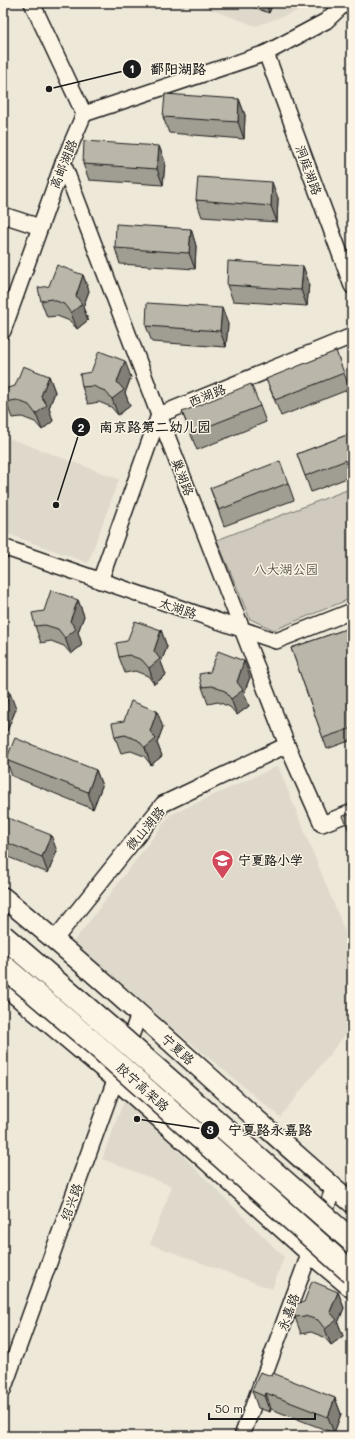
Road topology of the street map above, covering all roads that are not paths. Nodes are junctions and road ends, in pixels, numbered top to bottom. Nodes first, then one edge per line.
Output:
1 (32, 3) edge
2 (345, 3) edge
3 (266, 53) junction
4 (84, 114) junction
5 (63, 163) junction
6 (3, 215) edge
7 (40, 227) junction
8 (352, 286) edge
9 (3, 331) edge
10 (352, 336) edge
11 (159, 415) junction
12 (3, 547) edge
13 (100, 581) junction
14 (352, 611) edge
15 (243, 630) junction
16 (287, 745) junction
17 (352, 812) edge
18 (3, 897) edge
19 (3, 936) edge
20 (54, 939) junction
21 (3, 966) edge
22 (3, 984) edge
23 (138, 1014) junction
24 (115, 1078) junction
25 (334, 1188) junction
26 (352, 1203) edge
27 (352, 1241) edge
28 (310, 1253) junction
29 (352, 1273) edge
30 (352, 1288) edge
31 (7, 1369) edge
32 (3, 1390) edge
33 (242, 1436) edge

1 - 4 street
2 - 3 street
3 - 4 street
3 - 8 street, 洞庭湖路
4 - 5 street, 高邮湖路
5 - 7 street, 高邮湖路
5 - 11 street, 巢湖路
6 - 7 street
7 - 9 street, 高邮湖路
10 - 11 street, 西湖路
11 - 13 street
11 - 15 street, 巢湖路
12 - 13 street, 太湖路
13 - 15 street, 太湖路
14 - 15 street, 太湖路
15 - 16 street, 巢湖路
16 - 17 street, 巢湖路
16 - 20 street, 微山湖路
18 - 20 main road, 宁夏路
19 - 27 highway, 胶宁高架路, bridge
20 - 23 main road, 宁夏路
21 - 29 highway, 胶宁高架路, bridge
22 - 24 main road
23 - 24 street, 绍兴路
23 - 25 main road, 宁夏路
24 - 28 main road
24 - 31 street, 绍兴路
25 - 26 main road, 宁夏路
25 - 28 street, 永嘉路
28 - 30 main road
28 - 33 street, 永嘉路
31 - 32 street, 绍兴路

